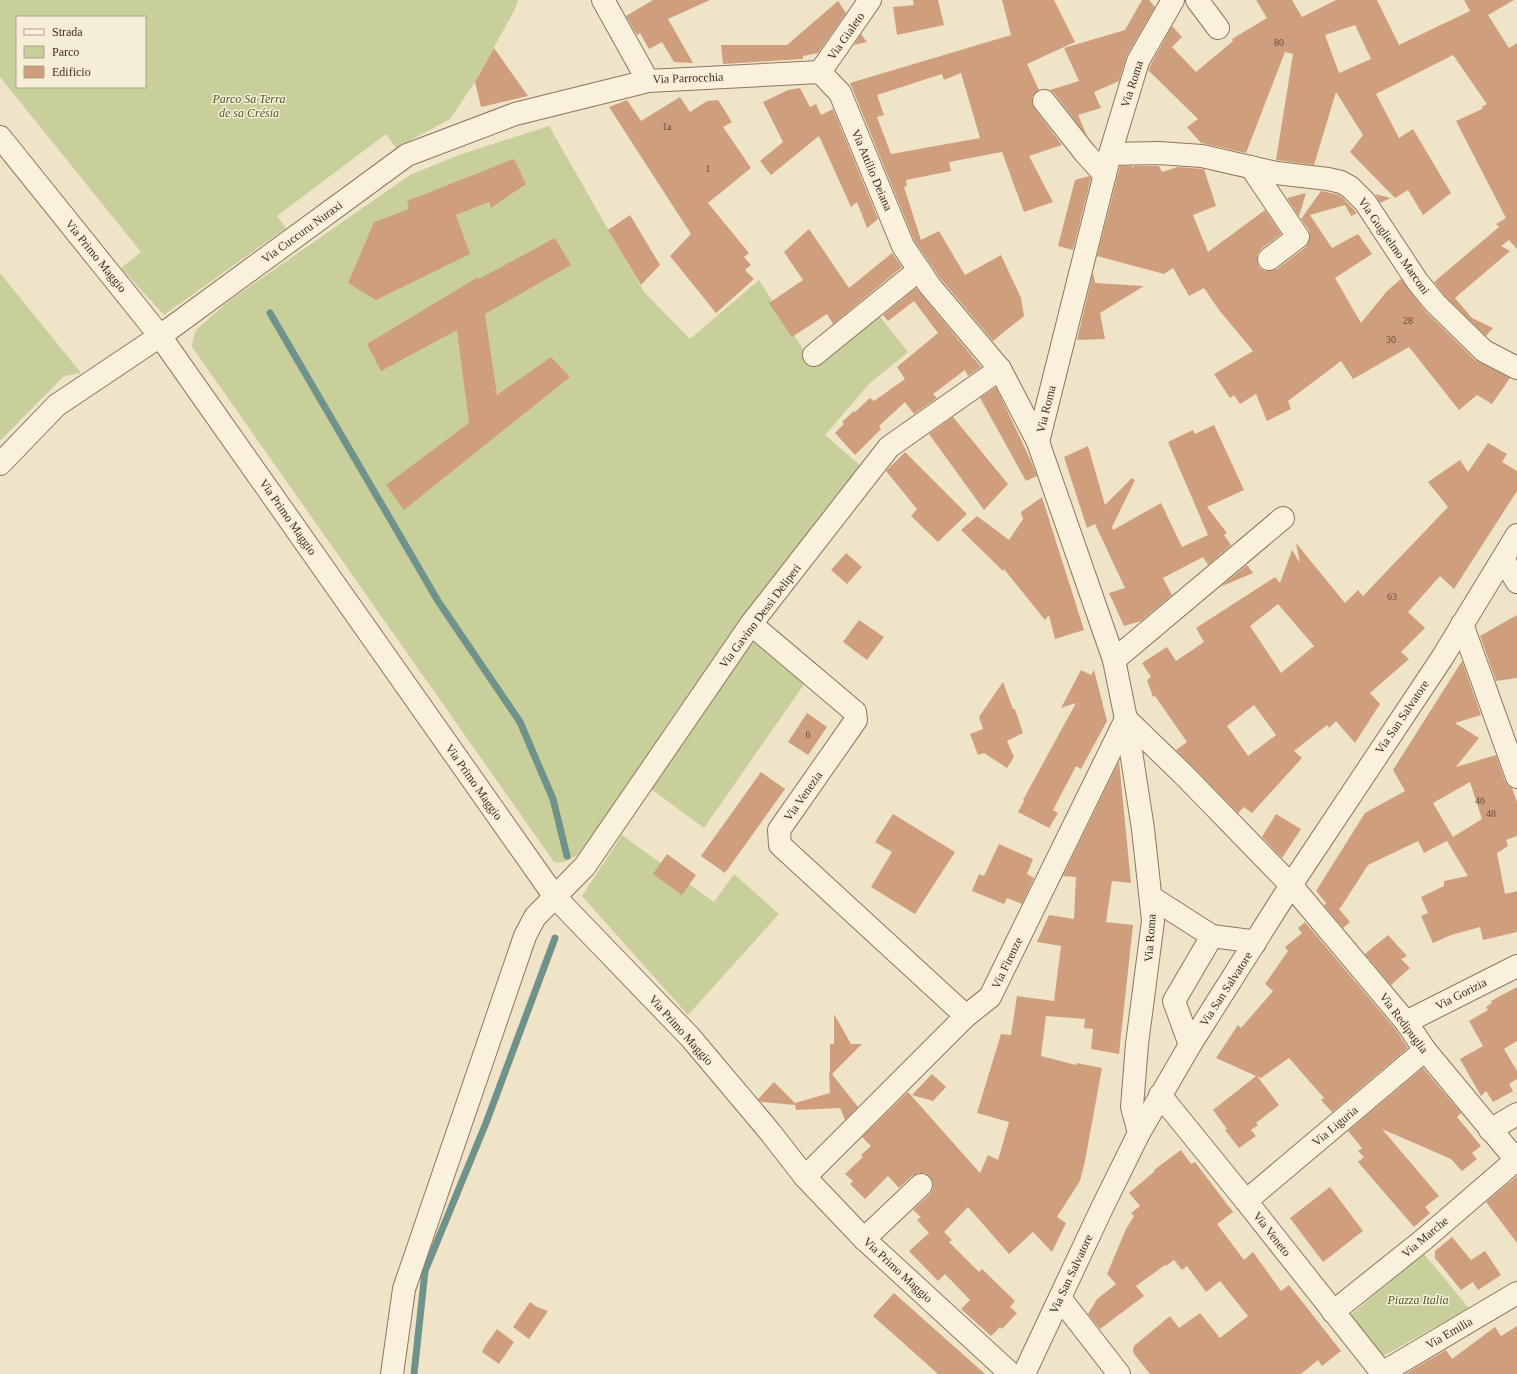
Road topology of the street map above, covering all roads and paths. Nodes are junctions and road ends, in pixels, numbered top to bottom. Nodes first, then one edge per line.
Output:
1 (603, 0) edge
2 (870, 0) edge
3 (1173, 0) edge
4 (1197, 0) edge
5 (1218, 28) dead end
6 (820, 72) junction
7 (648, 81) junction
8 (1044, 101) dead end
9 (0, 137) edge
10 (1110, 154) junction
11 (1251, 167) junction
12 (1105, 175) junction
13 (1269, 258) dead end
14 (919, 270) junction
15 (160, 336) junction
16 (814, 354) dead end
17 (1517, 368) edge
18 (1000, 369) junction
19 (1038, 442) junction
20 (0, 464) edge
21 (1283, 518) dead end
22 (1517, 535) edge
23 (1503, 559) junction
24 (1517, 582) edge
25 (751, 624) junction
26 (1462, 624) junction
27 (1114, 660) junction
28 (1126, 719) junction
29 (1517, 777) edge
30 (1291, 885) junction
31 (555, 897) junction
32 (1151, 897) junction
33 (1212, 936) junction
34 (1255, 943) junction
35 (1517, 966) edge
36 (966, 1016) junction
37 (1406, 1022) junction
38 (1190, 1045) junction
39 (1425, 1050) junction
40 (1160, 1096) junction
41 (1517, 1114) edge
42 (1490, 1130) junction
43 (1140, 1133) junction
44 (1516, 1160) edge
45 (805, 1176) junction
46 (920, 1185) dead end
47 (1246, 1201) junction
48 (864, 1239) junction
49 (1517, 1293) edge
50 (1060, 1298) junction
51 (1333, 1312) junction
52 (1382, 1373) edge
53 (392, 1374) edge
54 (1011, 1374) edge
55 (1024, 1374) edge
56 (1119, 1374) edge

1 - 7 street, Via Parrocchia
2 - 6 street, Via Gialeto
3 - 10 street, Via Roma
4 - 5 street
6 - 7 street, Via Parrocchia
6 - 14 street, Via Attilio Deiana
7 - 15 street, Via Cuccuru Nuraxi
8 - 12 street
9 - 15 street, Via Primo Maggio
10 - 11 street, Via Guglielmo Marconi
10 - 12 street, Via Roma
11 - 13 street
11 - 17 street, Via Guglielmo Marconi
12 - 19 street, Via Roma
14 - 16 street
14 - 18 street, Via Attilio Deiana
15 - 20 street, Via Cuccuru Nuraxi
15 - 31 street, Via Primo Maggio
18 - 19 street, Via Attilio Deiana
18 - 25 street, Via Gavino Dessì Deliperi
19 - 27 street, Via Roma
21 - 27 street
22 - 23 street, Via San Salvatore
23 - 24 street
23 - 26 street, Via San Salvatore
25 - 31 street, Via Gavino Dessì Deliperi
25 - 36 street, Via Venezia
26 - 29 street
26 - 30 street, Via San Salvatore
27 - 28 street, Via Roma
28 - 30 street
28 - 32 street, Via Roma
28 - 36 street, Via Firenze
30 - 34 street, Via San Salvatore
30 - 37 street, Via Redipuglia
31 - 45 street, Via Primo Maggio
31 - 53 street, Via Gavino Dessì Deliperi
32 - 33 street
32 - 43 street, Via Roma
33 - 34 street
33 - 38 street
34 - 38 street, Via San Salvatore
35 - 37 street, Via Gorizia
36 - 45 street, Via Firenze
37 - 39 street, Via Redipuglia
38 - 40 street, Via San Salvatore
39 - 42 street, Via Redipuglia
39 - 47 street, Via Liguria
40 - 43 street, Via San Salvatore
40 - 47 street, Via Veneto
41 - 42 street
42 - 44 street, Via Redipuglia
43 - 50 street, Via San Salvatore
44 - 51 street, Via Marche
45 - 48 street, Via Primo Maggio
46 - 48 street
47 - 51 street, Via Veneto
48 - 54 street, Via Primo Maggio
49 - 52 street, Via Emilia
50 - 55 street, Via San Salvatore
50 - 56 street
51 - 52 street, Via Veneto

